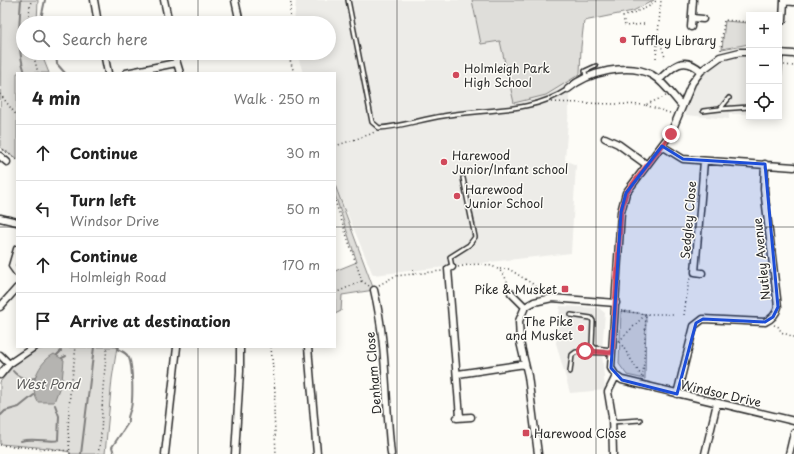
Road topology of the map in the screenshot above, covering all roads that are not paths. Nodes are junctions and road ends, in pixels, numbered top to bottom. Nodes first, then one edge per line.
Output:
1 (94, 0) edge
2 (164, 0) edge
3 (235, 0) edge
4 (348, 0) edge
5 (693, 0) edge
6 (784, 1) edge
7 (794, 2) edge
8 (97, 16) edge
9 (167, 16) edge
10 (238, 16) edge
11 (692, 18) junction
12 (703, 19) dead end
13 (782, 20) dead end
14 (691, 27) dead end
15 (746, 52) edge
16 (782, 53) edge
17 (794, 54) edge
18 (105, 60) edge
19 (175, 60) edge
20 (176, 63) junction
21 (596, 66) dead end
22 (701, 71) junction
23 (108, 72) edge
24 (131, 72) edge
25 (180, 72) edge
26 (586, 77) junction
27 (659, 80) junction
28 (568, 89) joint
29 (729, 98) dead end
30 (682, 106) junction
31 (746, 107) edge
32 (720, 109) junction
33 (703, 111) dead end
34 (605, 138) dead end
35 (662, 146) junction
36 (0, 156) edge
37 (704, 161) junction
38 (8, 162) dead end
39 (647, 164) junction
40 (764, 164) junction
41 (794, 167) edge
42 (463, 178) dead end
43 (0, 218) edge
44 (16, 222) edge
45 (16, 252) edge
46 (450, 268) joint
47 (16, 272) edge
48 (702, 273) dead end
49 (16, 289) edge
50 (374, 290) road end
51 (511, 293) road end
52 (616, 303) junction
53 (0, 307) edge
54 (525, 307) junction
55 (571, 315) dead end
56 (33, 348) edge
57 (176, 348) edge
58 (240, 348) edge
59 (308, 348) edge
60 (612, 351) junction
61 (0, 355) edge
62 (9, 364) junction
63 (525, 364) junction
64 (570, 372) dead end
65 (458, 374) junction
66 (0, 375) edge
67 (616, 376) junction
68 (677, 394) junction
69 (717, 403) junction
70 (472, 417) dead end
71 (640, 420) dead end
72 (794, 420) edge
73 (612, 422) junction
74 (794, 433) edge
75 (165, 454) edge
76 (235, 454) edge
77 (316, 454) edge
78 (391, 454) edge
79 (538, 454) edge
80 (613, 454) edge
81 (705, 454) edge
82 (789, 454) edge

1 - 8 street
2 - 9 street
3 - 10 street
4 - 28 lane
5 - 11 street
6 - 7 street
6 - 13 street
11 - 12 street
11 - 14 street
15 - 22 street
16 - 17 street
18 - 23 street
19 - 20 street
20 - 24 street
20 - 25 street
21 - 26 lane
22 - 27 street
22 - 30 street
26 - 27 street
26 - 28 street
27 - 30 street
29 - 32 lane
30 - 35 street
31 - 32 lane
32 - 33 lane
34 - 39 street
35 - 37 street
35 - 39 street
36 - 38 street
37 - 40 street
37 - 48 street, Sedgley Close
39 - 52 street
40 - 41 street
40 - 68 street, Nutley Avenue
42 - 46 lane
43 - 44 street
45 - 47 street
46 - 65 street
49 - 53 street
50 - 78 street, Denham Close
51 - 54 street
52 - 54 street
52 - 60 street
54 - 63 street
55 - 60 lane
56 - 62 street
57 - 75 street
58 - 76 street
59 - 77 street
60 - 64 lane
60 - 67 street
61 - 62 street
62 - 66 street
63 - 65 street
63 - 79 street
65 - 70 street
67 - 68 street, Windsor Drive
67 - 73 street
68 - 69 street, Windsor Drive
69 - 72 street, Windsor Drive
69 - 81 street
71 - 73 lane
73 - 80 street
74 - 82 street

